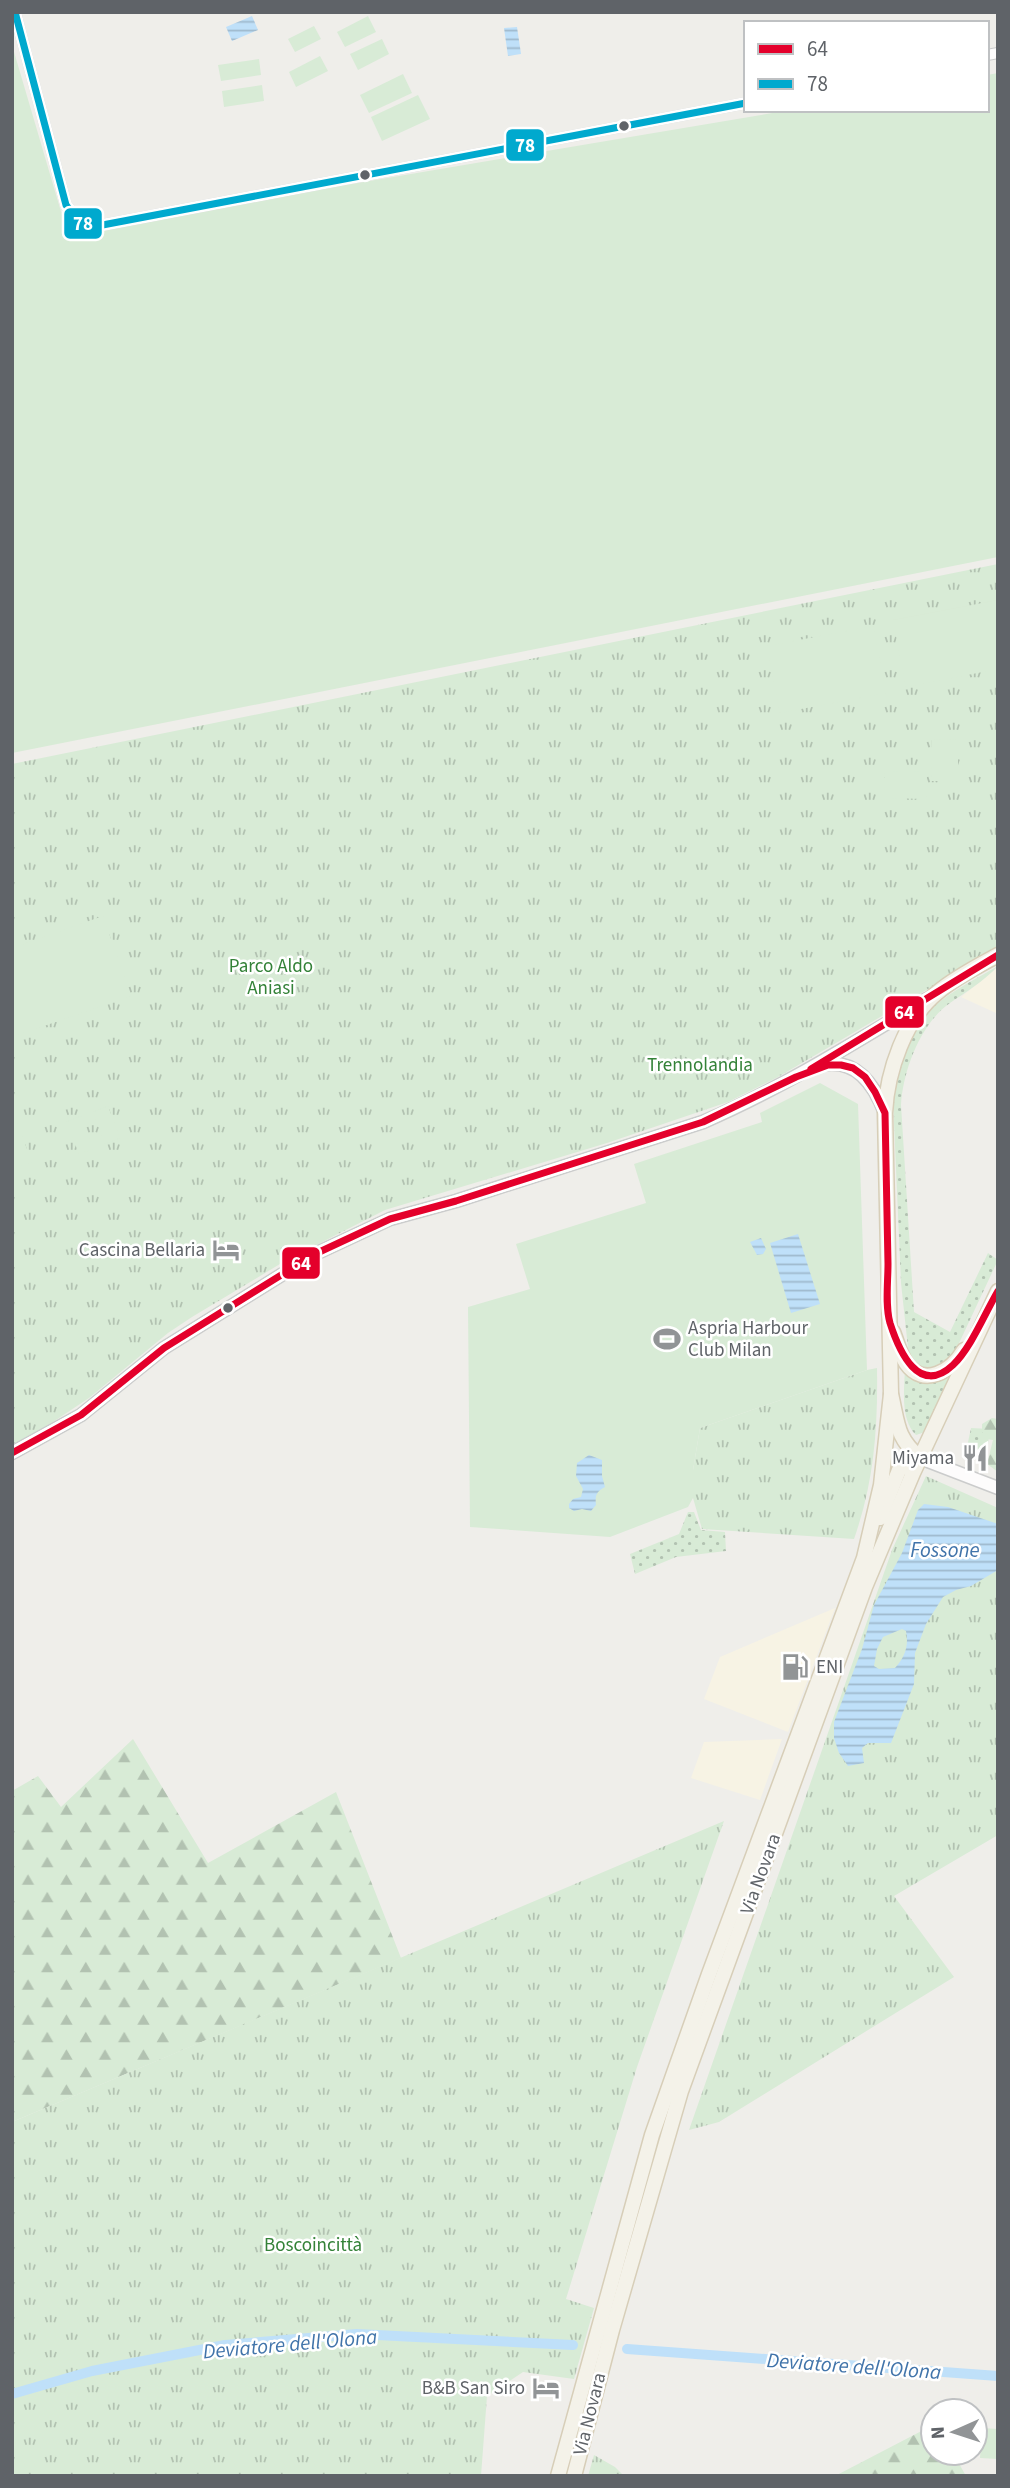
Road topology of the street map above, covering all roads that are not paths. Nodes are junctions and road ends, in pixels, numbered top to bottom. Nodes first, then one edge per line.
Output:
1 (15, 12) edge
2 (744, 103) edge
3 (998, 955) edge
4 (936, 993) junction
5 (814, 1068) junction
6 (886, 1113) junction
7 (998, 1291) edge
8 (986, 1313) junction
9 (889, 1321) junction
10 (891, 1394) junction
11 (12, 1453) edge
12 (920, 1458) junction
13 (998, 1488) edge
14 (864, 1558) junction
15 (558, 2476) edge
16 (574, 2476) edge

1 - 2 street
3 - 4 main road
4 - 5 street
4 - 6 main road
5 - 6 street
5 - 11 street
6 - 9 main road
7 - 8 main road, Via Novara
8 - 9 main road
8 - 12 main road, Via Novara
9 - 10 main road
10 - 12 main road
10 - 14 main road, Via Novara
12 - 13 street
12 - 14 main road
12 - 16 main road, Via Novara
14 - 15 main road, Via Novara

